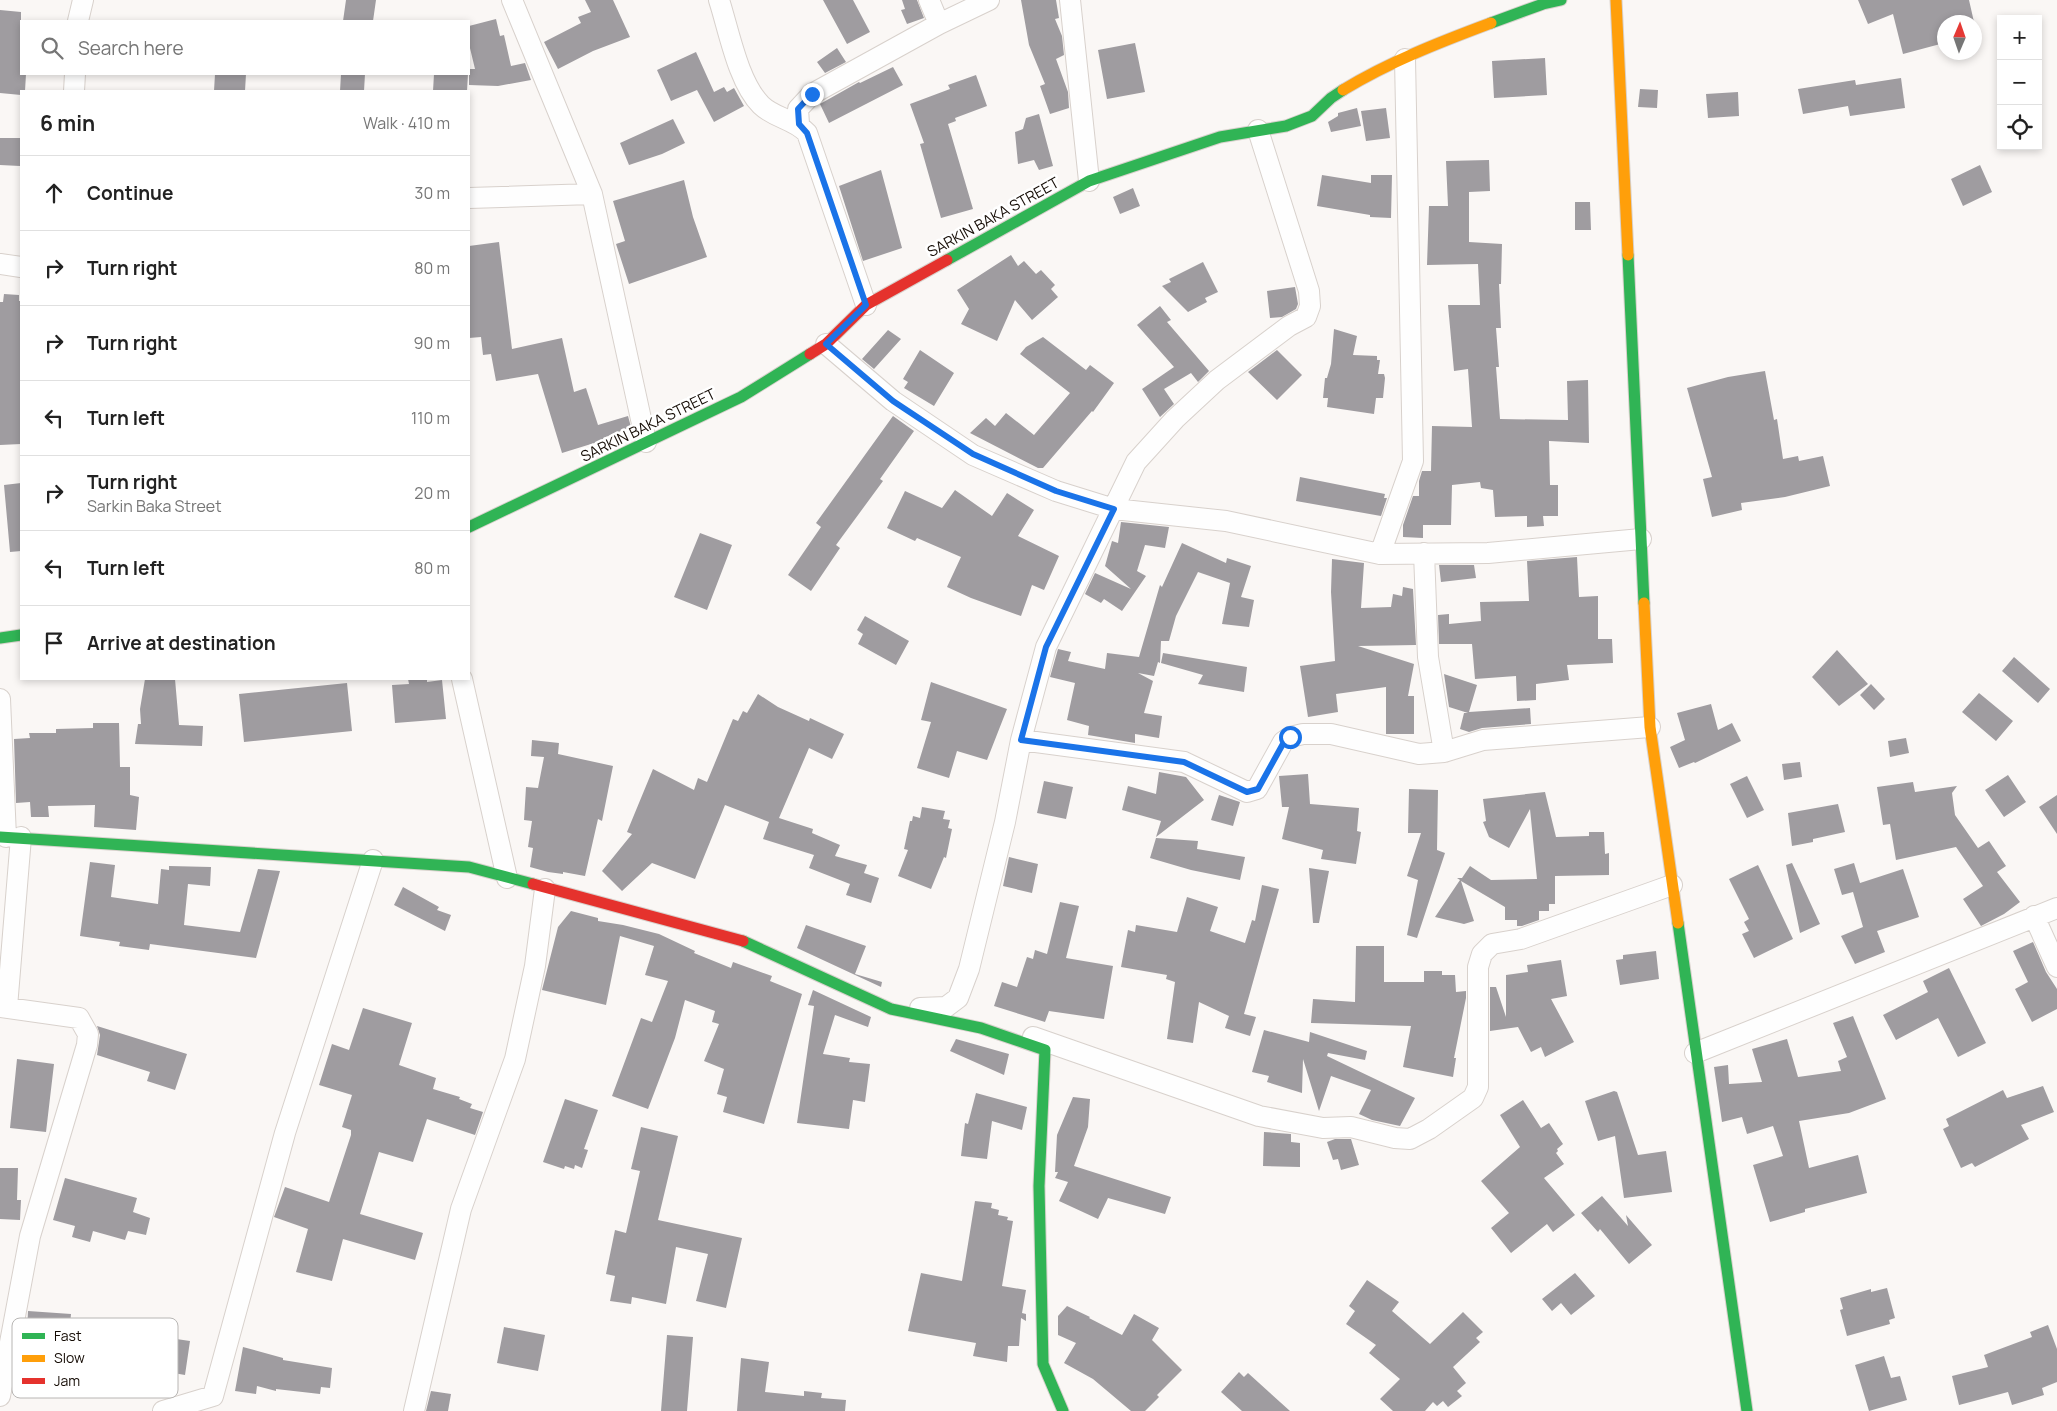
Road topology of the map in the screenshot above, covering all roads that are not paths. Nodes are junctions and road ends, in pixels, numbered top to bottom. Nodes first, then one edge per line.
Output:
1 (83, 0) edge
2 (512, 0) edge
3 (719, 0) edge
4 (929, 0) edge
5 (989, 0) edge
6 (1070, 0) edge
7 (1561, 0) edge
8 (1616, 0) edge
9 (78, 20) edge
10 (939, 24) junction
11 (1405, 59) junction
12 (75, 75) edge
13 (74, 90) edge
14 (799, 124) junction
15 (1258, 130) junction
16 (1089, 182) junction
17 (592, 194) junction
18 (470, 198) edge
19 (0, 264) edge
20 (20, 267) edge
21 (866, 305) junction
22 (826, 344) junction
23 (646, 442) junction
24 (1114, 509) junction
25 (470, 527) edge
26 (1641, 539) junction
27 (1424, 553) junction
28 (1380, 554) junction
29 (20, 635) edge
30 (0, 638) edge
31 (462, 680) edge
32 (0, 699) edge
33 (1650, 727) junction
34 (1021, 740) junction
35 (1444, 752) junction
36 (9, 837) edge
37 (373, 860) junction
38 (507, 878) junction
39 (1672, 886) junction
40 (545, 889) junction
41 (2057, 908) edge
42 (2034, 916) junction
43 (2057, 967) edge
44 (4, 1007) edge
45 (946, 1007) junction
46 (891, 1008) junction
47 (1695, 1053) junction
48 (15, 1318) edge
49 (12, 1332) edge
50 (0, 1396) edge
51 (163, 1411) edge
52 (414, 1411) edge
53 (1063, 1411) edge
54 (1747, 1411) edge

1 - 9 street
2 - 17 street
3 - 14 street
4 - 10 street
5 - 10 street
6 - 16 street
7 - 11 street, SARKIN BAKA STREET
8 - 26 street
10 - 14 street
11 - 15 street, SARKIN BAKA STREET
11 - 28 street
12 - 13 street
14 - 21 street
15 - 16 street, SARKIN BAKA STREET
15 - 24 street
16 - 21 street, SARKIN BAKA STREET
17 - 18 street
17 - 23 street
19 - 20 street
21 - 22 street, SARKIN BAKA STREET
22 - 23 street, SARKIN BAKA STREET
22 - 24 street
23 - 25 street, SARKIN BAKA STREET
24 - 28 street
24 - 34 street
26 - 27 street
26 - 33 street
27 - 28 street
27 - 35 street
29 - 30 street
31 - 38 street
32 - 36 street
33 - 35 street
33 - 39 street
34 - 35 street
34 - 45 street
36 - 37 street
36 - 44 street
37 - 38 street
37 - 51 street
38 - 40 street
39 - 45 street
39 - 47 street
40 - 46 street
40 - 52 street
41 - 42 street
42 - 43 street
42 - 47 street
44 - 48 street
45 - 46 street
46 - 53 street
47 - 54 street
49 - 50 street

